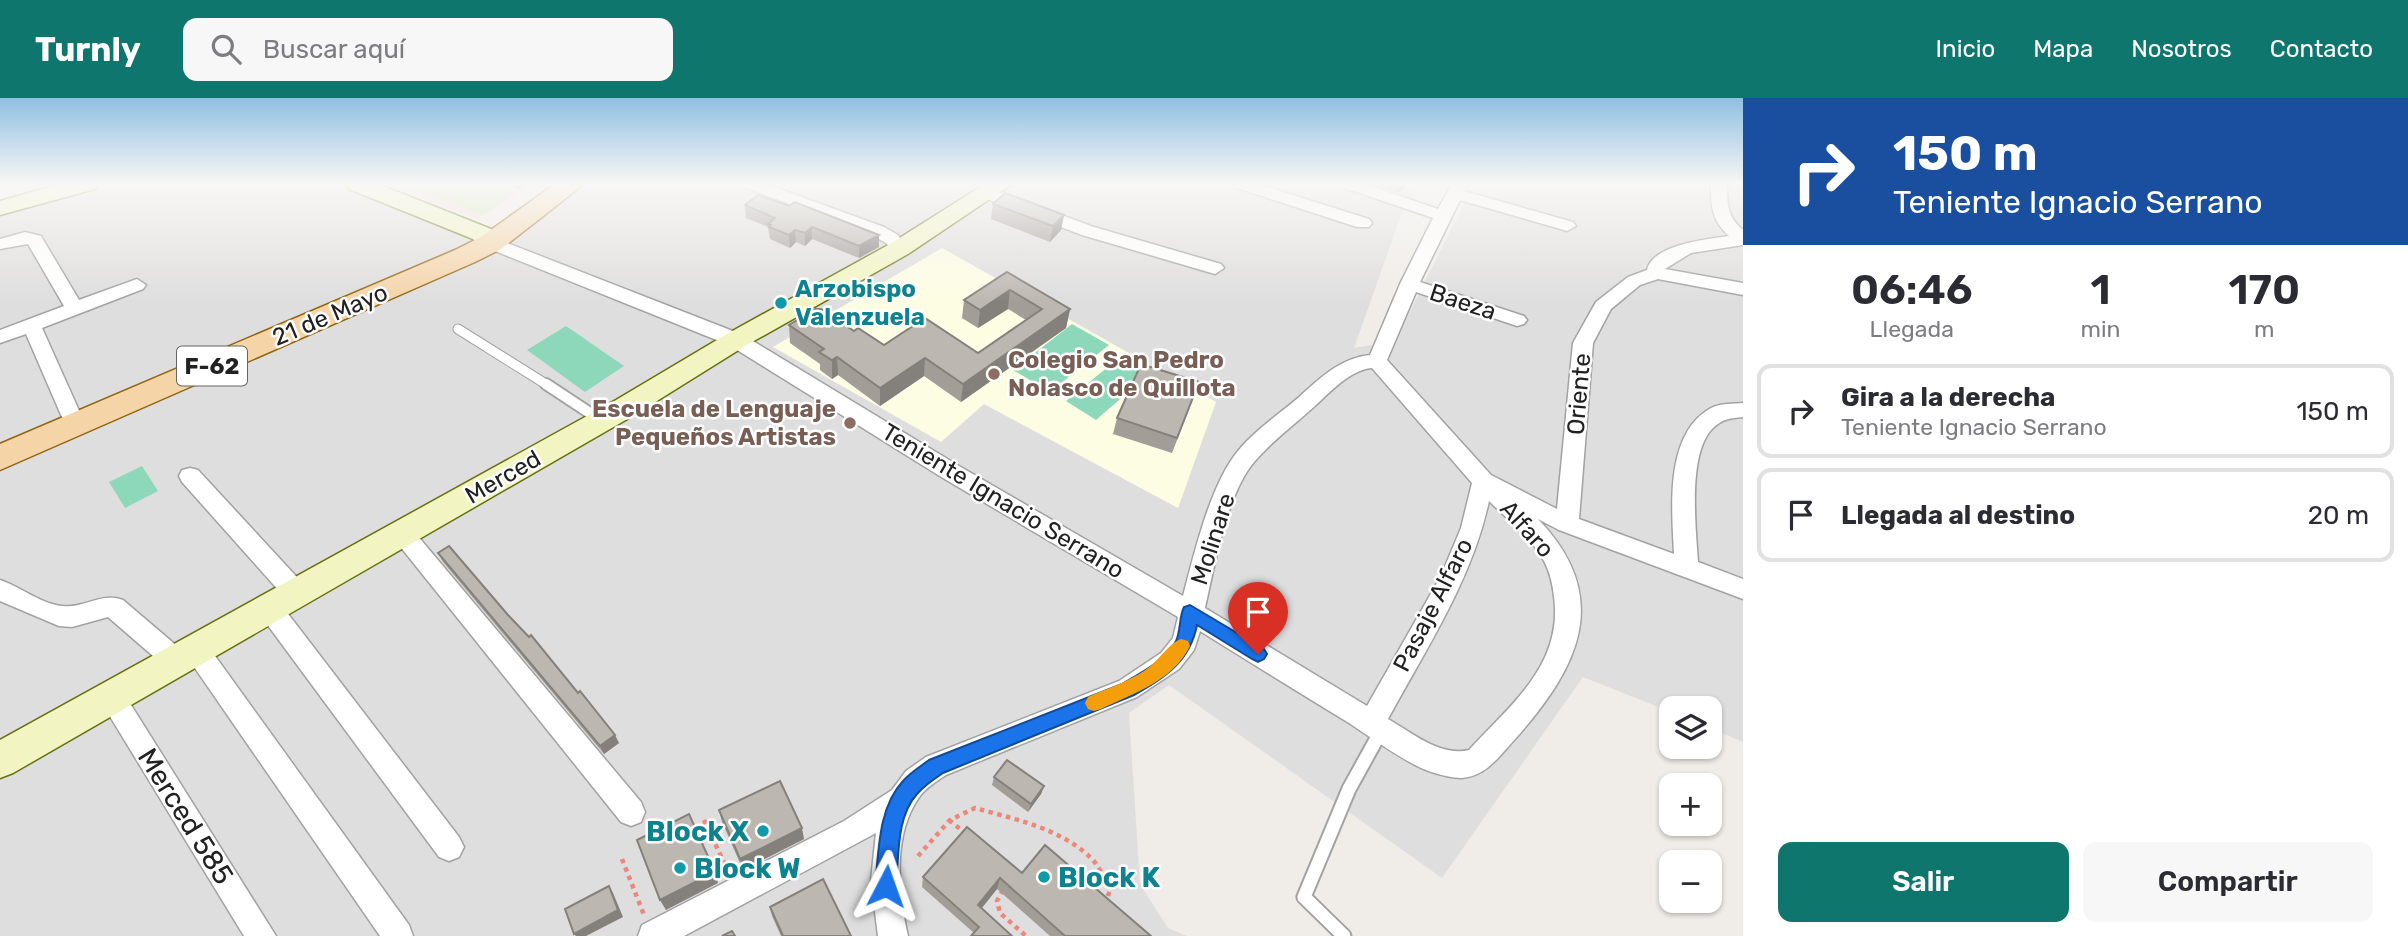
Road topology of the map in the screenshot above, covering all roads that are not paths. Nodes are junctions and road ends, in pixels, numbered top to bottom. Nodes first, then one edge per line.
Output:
1 (449, 223) edge
2 (505, 223) edge
3 (511, 223) edge
4 (857, 223) edge
5 (940, 223) edge
6 (1070, 223) edge
7 (1439, 223) edge
8 (1558, 223) edge
9 (1725, 223) edge
10 (1567, 226) dead end
11 (486, 239) junction
12 (1743, 239) edge
13 (0, 244) edge
14 (899, 249) junction
15 (1215, 268) dead end
16 (1657, 273) junction
17 (1409, 284) junction
18 (137, 285) dead end
19 (1743, 289) edge
20 (75, 309) junction
21 (1517, 320) dead end
22 (31, 326) junction
23 (458, 329) dead end
24 (0, 337) edge
25 (736, 340) junction
26 (1377, 361) junction
27 (1743, 410) edge
28 (71, 415) junction
29 (602, 421) junction
30 (0, 446) edge
31 (0, 458) edge
32 (190, 476) dead end
33 (1482, 481) junction
34 (1567, 524) junction
35 (403, 534) junction
36 (1686, 568) junction
37 (1743, 589) edge
38 (0, 590) edge
39 (283, 601) junction
40 (1190, 612) junction
41 (187, 655) junction
42 (112, 697) junction
43 (1376, 728) junction
44 (2, 757) edge
45 (1444, 762) joint
46 (901, 800) junction
47 (631, 812) dead end
48 (449, 847) dead end
49 (650, 930) edge
50 (261, 936) edge
51 (398, 936) edge
52 (893, 936) edge
53 (1344, 936) edge

1 - 11 main road, Teniente Ignacio Serrano
2 - 11 main road, 21 de Mayo / F-62
3 - 11 main road, 21 de Mayo / F-62
4 - 14 street
5 - 14 main road, Merced
6 - 15 street
7 - 17 street
8 - 10 street
9 - 12 street
11 - 25 street, Teniente Ignacio Serrano
11 - 28 main road, 21 de Mayo / F-62
11 - 31 main road, 21 de Mayo / F-62
12 - 16 street, Oriente
13 - 20 street
14 - 25 main road, Merced
16 - 19 street
16 - 34 street, Oriente
17 - 21 street, Baeza
17 - 26 street
18 - 20 street
20 - 22 street
22 - 24 street
22 - 28 street
23 - 29 lane
25 - 29 main road, Merced
25 - 40 street, Teniente Ignacio Serrano
26 - 33 street, Alfaro
26 - 40 street, Molinare
27 - 36 street
28 - 30 main road, 21 de Mayo / F-62
29 - 35 main road, Merced
32 - 39 street
33 - 34 street
33 - 43 street, Pasaje Alfaro
33 - 45 street, Alfaro
34 - 36 street
35 - 39 main road, Merced
35 - 47 street
36 - 37 street
38 - 41 street
39 - 41 main road, Merced
39 - 48 street
40 - 43 street, Teniente Ignacio Serrano
40 - 46 street, Molinare
41 - 42 main road, Merced
41 - 51 street
42 - 44 main road, Merced
42 - 50 street, Merced 585
43 - 45 street, Teniente Ignacio Serrano
43 - 53 lane
46 - 49 street
46 - 52 street, Molinare

